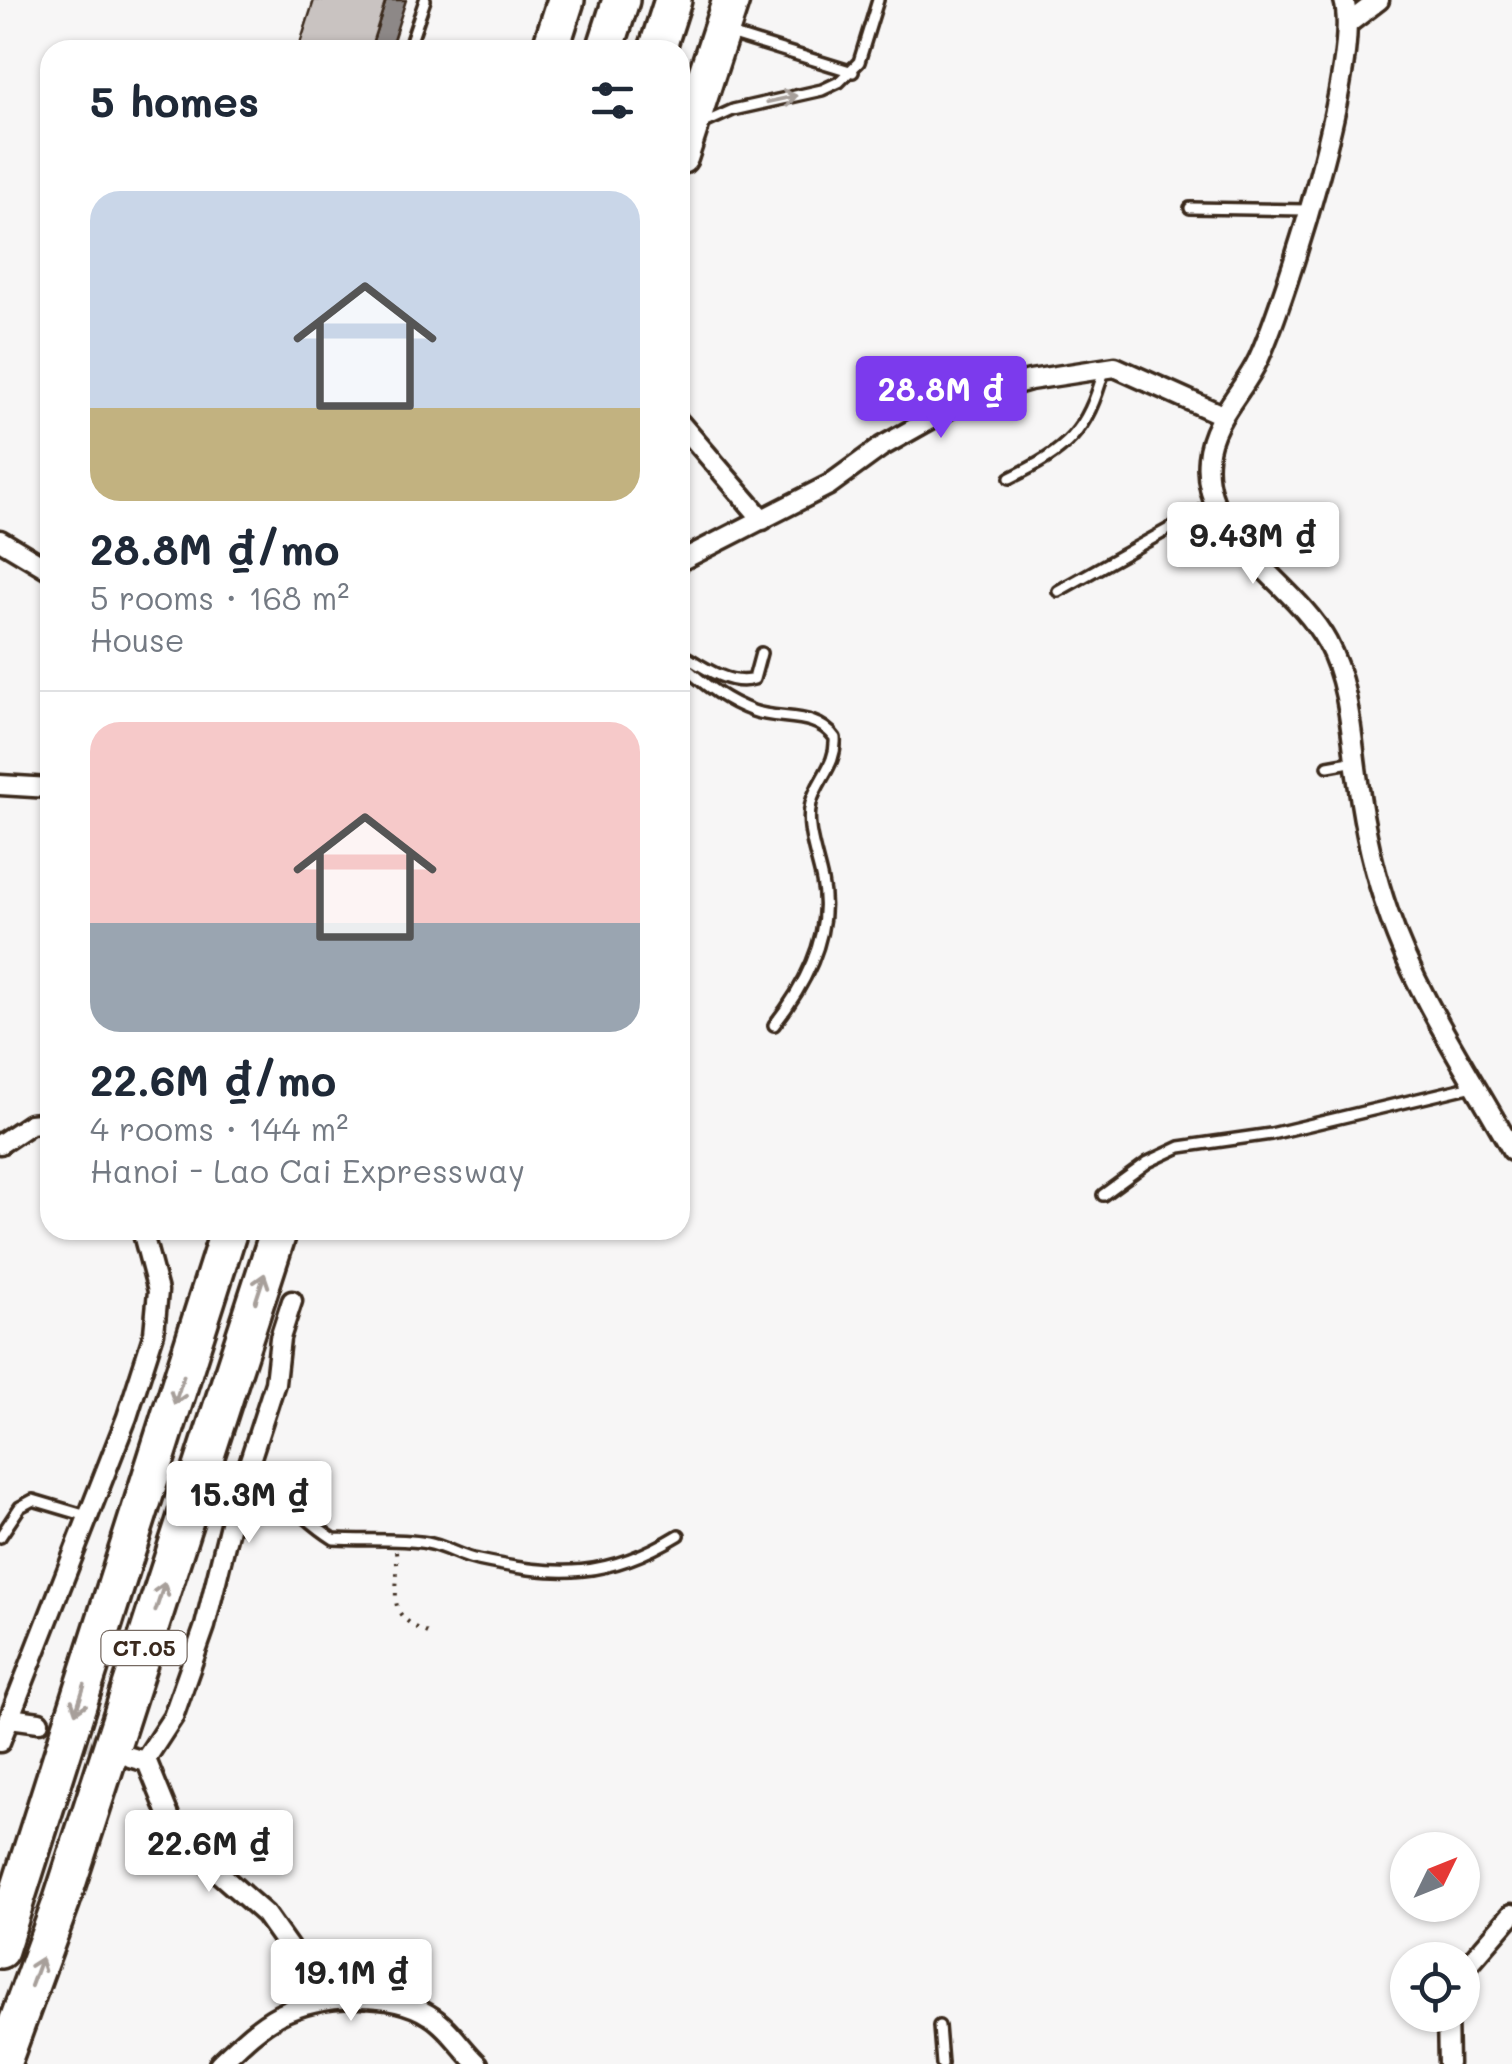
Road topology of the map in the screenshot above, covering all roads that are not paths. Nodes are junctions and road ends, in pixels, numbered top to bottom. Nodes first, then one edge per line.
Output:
1 (425, 0) edge
2 (566, 0) edge
3 (621, 0) edge
4 (673, 0) edge
5 (878, 0) edge
6 (1344, 0) edge
7 (1378, 0) edge
8 (726, 16) edge
9 (1349, 23) junction
10 (411, 40) edge
11 (553, 40) edge
12 (608, 40) edge
13 (660, 40) edge
14 (853, 72) junction
15 (690, 128) edge
16 (690, 140) edge
17 (1190, 208) dead end
18 (1306, 210) junction
19 (1105, 367) junction
20 (1222, 415) junction
21 (690, 435) edge
22 (1010, 478) dead end
23 (1212, 505) junction
24 (763, 520) junction
25 (0, 540) edge
26 (690, 556) edge
27 (40, 564) edge
28 (1058, 592) dead end
29 (762, 653) dead end
30 (690, 659) edge
31 (690, 671) edge
32 (1356, 760) junction
33 (1328, 766) dead end
34 (0, 785) edge
35 (40, 787) edge
36 (774, 1025) dead end
37 (1476, 1085) junction
38 (40, 1123) edge
39 (0, 1144) edge
40 (1512, 1150) edge
41 (1103, 1195) dead end
42 (145, 1240) edge
43 (227, 1240) edge
44 (276, 1240) edge
45 (292, 1301) dead end
46 (87, 1516) junction
47 (232, 1516) junction
48 (679, 1534) dead end
49 (0, 1537) edge
50 (10, 1718) junction
51 (39, 1722) tunnel mouth
52 (0, 1742) edge
53 (1512, 1914) edge
54 (0, 1950) edge
55 (1480, 1951) edge
56 (316, 2002) junction
57 (939, 2026) dead end
58 (1447, 2032) edge
59 (2, 2064) edge
60 (218, 2064) edge
61 (478, 2064) edge
62 (942, 2064) edge
63 (1448, 2064) edge

1 - 10 lane
2 - 11 highway
3 - 12 highway
4 - 13 highway
5 - 14 lane
6 - 9 street
7 - 9 street
8 - 14 lane
8 - 15 highway
9 - 18 street
16 -> 14 lane
17 - 18 lane
18 - 20 street
19 - 20 street
19 - 22 lane
19 - 24 street
20 - 23 street
21 - 24 street
23 - 28 lane
23 - 32 street
24 - 26 street
25 - 27 street
29 - 30 lane
31 - 36 lane
32 - 33 lane
32 - 37 street
34 - 35 street
37 - 40 street
37 - 41 lane
38 - 39 street
42 - 46 street
43 -> 54 highway, CT.05
59 -> 44 highway, CT.05
45 - 47 street
46 - 49 lane
46 - 50 street
47 - 48 lane
47 - 56 street
50 - 51 street
50 - 52 street
53 - 55 street
56 - 60 street
56 - 61 street
57 - 62 lane
58 - 63 street

